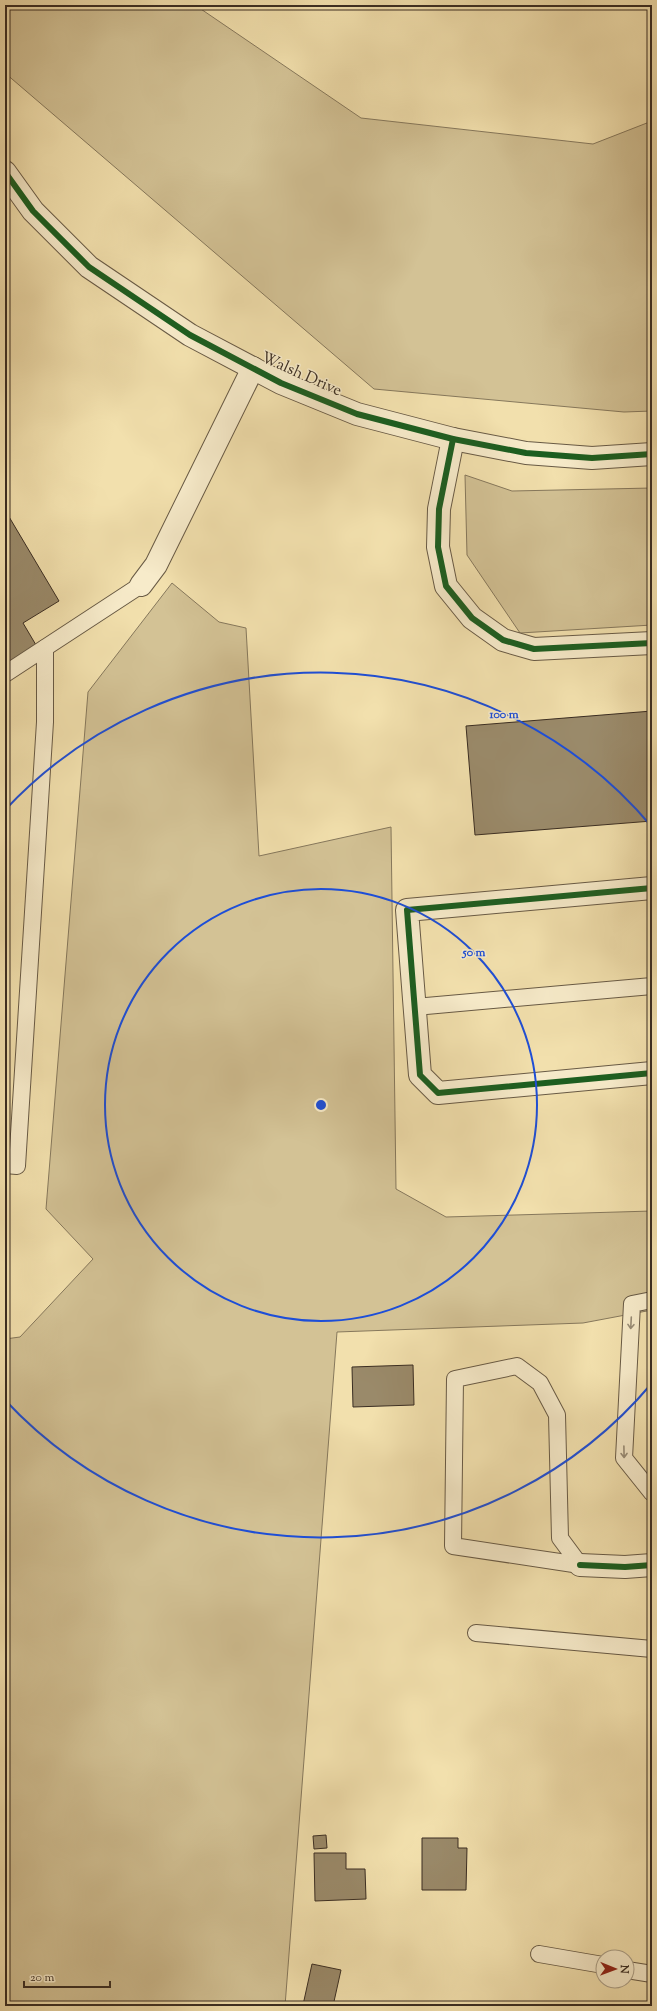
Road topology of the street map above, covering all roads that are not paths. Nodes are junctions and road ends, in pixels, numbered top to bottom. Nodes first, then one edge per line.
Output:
1 (5, 172) edge
2 (253, 368) junction
3 (453, 439) junction
4 (652, 454) edge
5 (140, 585) joint
6 (652, 643) edge
7 (46, 648) junction
8 (5, 674) edge
9 (652, 888) edge
10 (652, 986) edge
11 (415, 1007) junction
12 (652, 1074) edge
13 (5, 1165) edge
14 (652, 1300) edge
15 (652, 1493) edge
16 (580, 1565) junction
17 (652, 1565) edge
18 (476, 1633) dead end
19 (652, 1649) edge
20 (539, 1954) dead end
21 (595, 1964) edge
22 (635, 1971) edge
23 (652, 1974) edge

1 - 2 street, Walsh Drive
2 - 3 street, Walsh Drive
2 - 5 street
3 - 4 street, Walsh Drive
3 - 6 street
5 - 7 lane
7 - 8 lane
7 - 13 lane
9 - 11 street
10 - 11 lane
11 - 12 street
14 -> 15 lane
16 - 16 lane
16 - 17 street
18 - 19 lane
20 - 21 lane
22 - 23 lane

